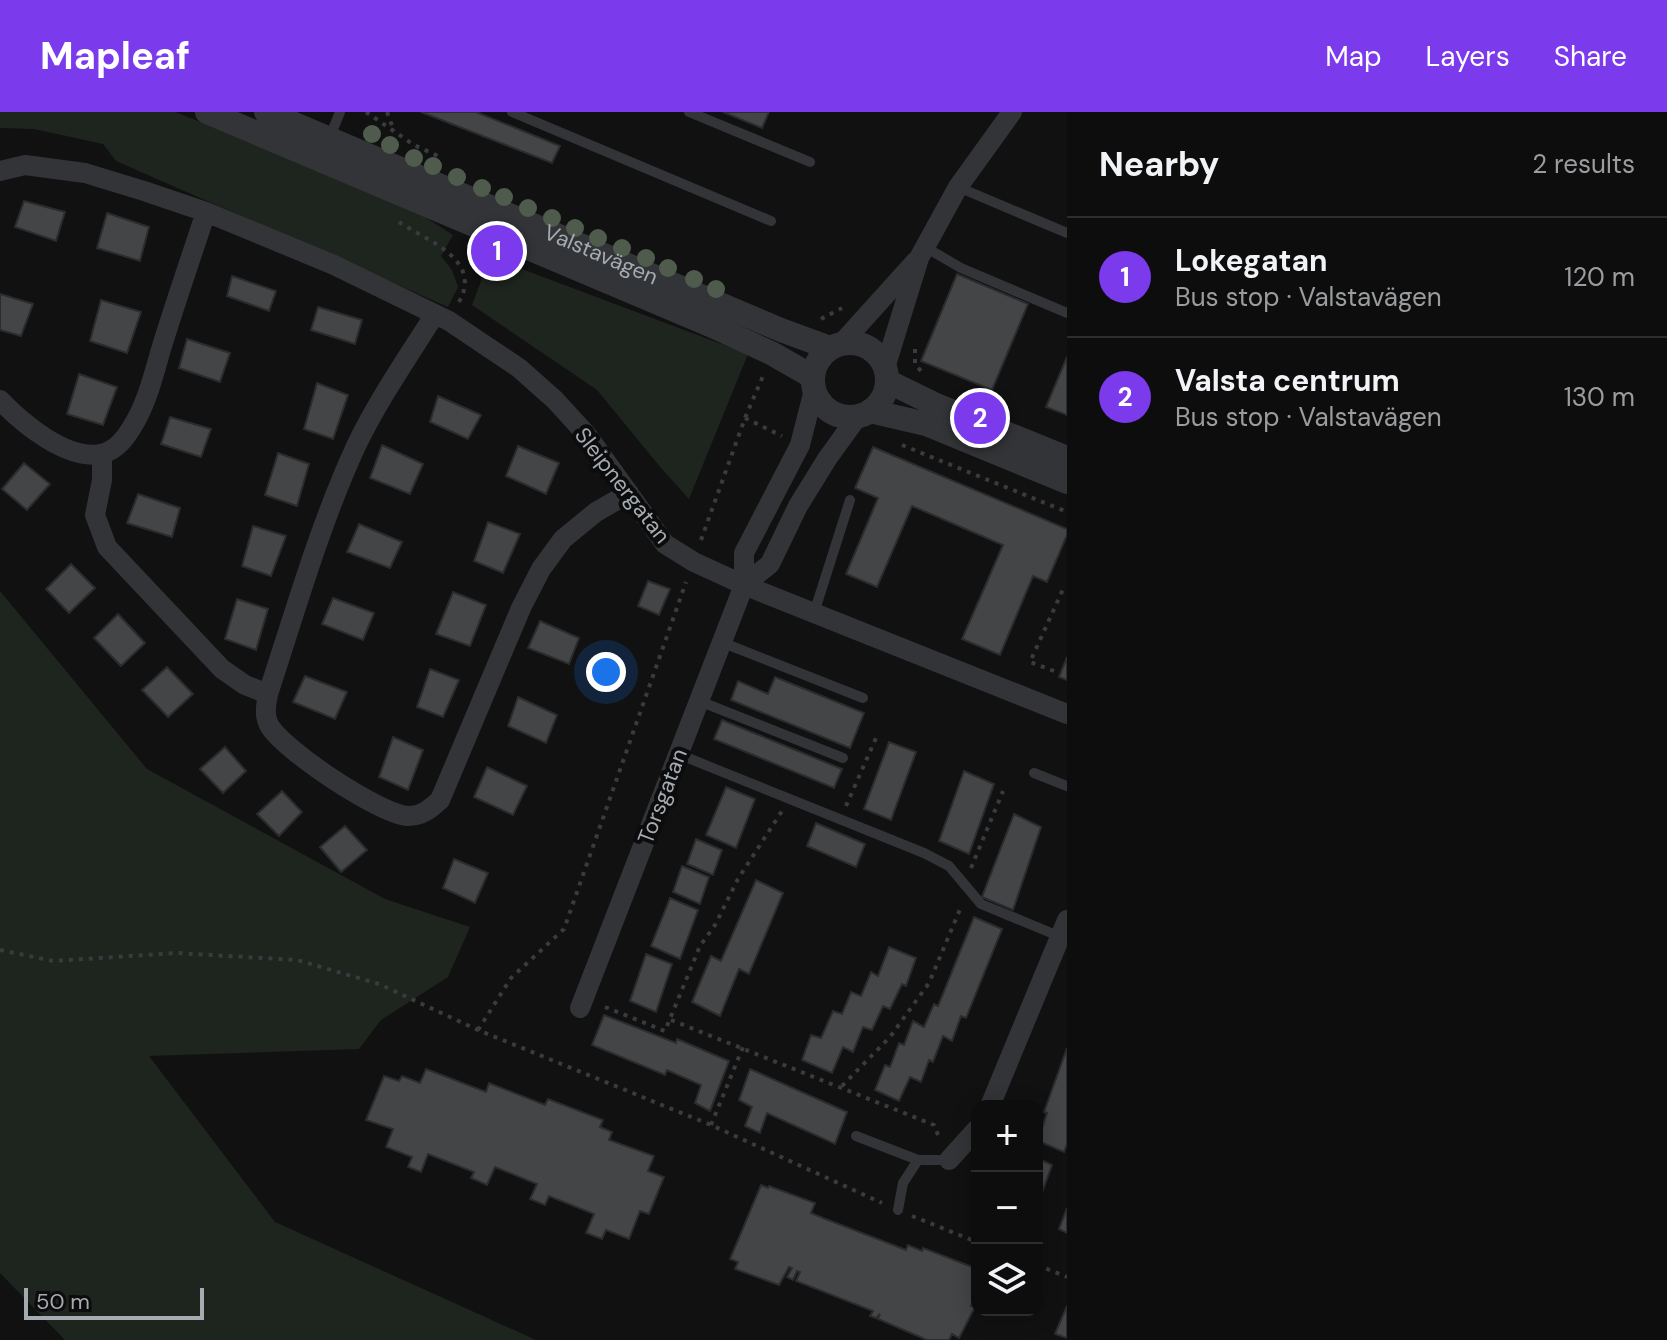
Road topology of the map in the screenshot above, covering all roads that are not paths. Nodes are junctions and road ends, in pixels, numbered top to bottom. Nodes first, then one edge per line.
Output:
1 (207, 112) edge
2 (266, 112) edge
3 (340, 112) edge
4 (512, 112) edge
5 (689, 112) edge
6 (1012, 112) edge
7 (324, 149) junction
8 (810, 162) dead end
9 (0, 171) edge
10 (958, 187) junction
11 (206, 212) junction
12 (771, 221) dead end
13 (1067, 233) edge
14 (922, 252) junction
15 (1067, 313) edge
16 (442, 318) junction
17 (836, 346) junction
18 (886, 374) junction
19 (813, 383) junction
20 (0, 400) edge
21 (864, 414) junction
22 (102, 454) junction
23 (1067, 458) edge
24 (1067, 482) edge
25 (629, 493) junction
26 (850, 500) dead end
27 (744, 585) junction
28 (814, 613) junction
29 (721, 642) junction
30 (268, 694) junction
31 (863, 698) dead end
32 (699, 701) junction
33 (1067, 714) edge
34 (678, 754) junction
35 (843, 758) dead end
36 (1034, 773) dead end
37 (1067, 786) edge
38 (1065, 932) edge
39 (582, 1003) road end
40 (993, 1100) edge
41 (856, 1136) dead end
42 (971, 1136) edge
43 (918, 1160) junction
44 (949, 1160) joint
45 (898, 1210) road end

1 - 7 street, Valstavägen
2 - 7 street, Valstavägen
3 - 7 lane
4 - 12 lane
5 - 8 lane
6 - 10 street
7 - 17 street, Valstavägen
7 - 19 street, Valstavägen
9 - 11 street, Sleipnergatan
10 - 13 lane
10 - 14 street
11 - 16 street, Sleipnergatan
11 - 22 street
14 - 15 lane
14 - 17 street
14 - 18 street
16 - 25 street, Sleipnergatan
16 - 30 street
17 - 18 street, Valstavägen
17 - 19 street
18 - 21 street
18 - 23 street, Valstavägen
19 - 21 street, Valstavägen
19 - 27 street, Torsgatan
20 - 22 street
21 - 24 street, Valstavägen
21 - 27 street, Torsgatan
22 - 30 street
25 - 27 street, Sleipnergatan
25 - 30 street
26 - 28 lane
27 - 28 street, Sleipnergatan
27 - 29 street, Torsgatan
28 - 33 street, Sleipnergatan
29 - 31 lane
29 - 32 street, Torsgatan
32 - 34 street, Torsgatan
32 - 35 lane
34 - 38 lane
34 - 39 street, Torsgatan
36 - 37 lane
38 - 40 street
41 - 43 lane
42 - 44 street
43 - 44 lane
43 - 45 lane

